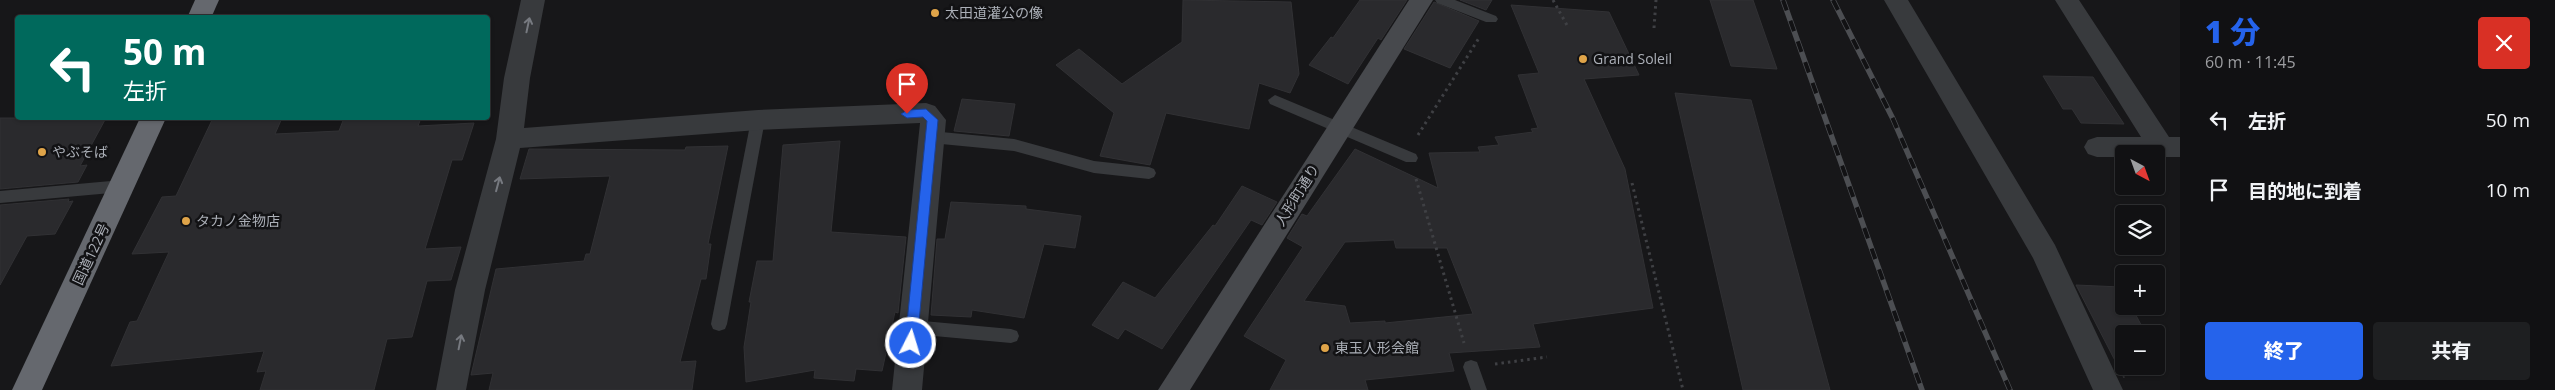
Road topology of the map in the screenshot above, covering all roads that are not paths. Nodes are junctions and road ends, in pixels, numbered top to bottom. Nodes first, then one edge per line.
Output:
1 (207, 0) edge
2 (533, 0) edge
3 (1421, 0) edge
4 (1442, 0) edge
5 (1896, 0) edge
6 (2067, 0) edge
7 (200, 15) edge
8 (1491, 19) road end
9 (1275, 100) dead end
10 (152, 120) edge
11 (758, 120) junction
12 (1340, 127) junction
13 (931, 137) junction
14 (509, 139) junction
15 (2171, 147) edge
16 (2097, 148) dead end
17 (1411, 158) road end
18 (1149, 173) dead end
19 (122, 186) junction
20 (0, 197) edge
21 (719, 324) dead end
22 (912, 327) junction
23 (1011, 336) dead end
24 (1471, 367) road end
25 (27, 390) edge
26 (450, 390) edge
27 (907, 390) edge
28 (1173, 390) edge
29 (1478, 390) edge
30 (2108, 390) edge

1 - 7 highway
14 -> 2 street
3 - 12 street, 人形町通り
4 - 8 lane
5 - 30 street
6 - 15 street
9 - 12 lane
10 - 19 highway, 国道122号
11 - 13 street
11 - 14 street
11 - 21 lane
12 - 17 lane
12 - 28 street, 人形町通り
13 - 18 lane
13 - 22 street
26 -> 14 street
15 - 16 street
19 - 20 lane
19 - 25 highway, 国道122号
22 - 23 lane
22 - 27 street
24 - 29 lane

